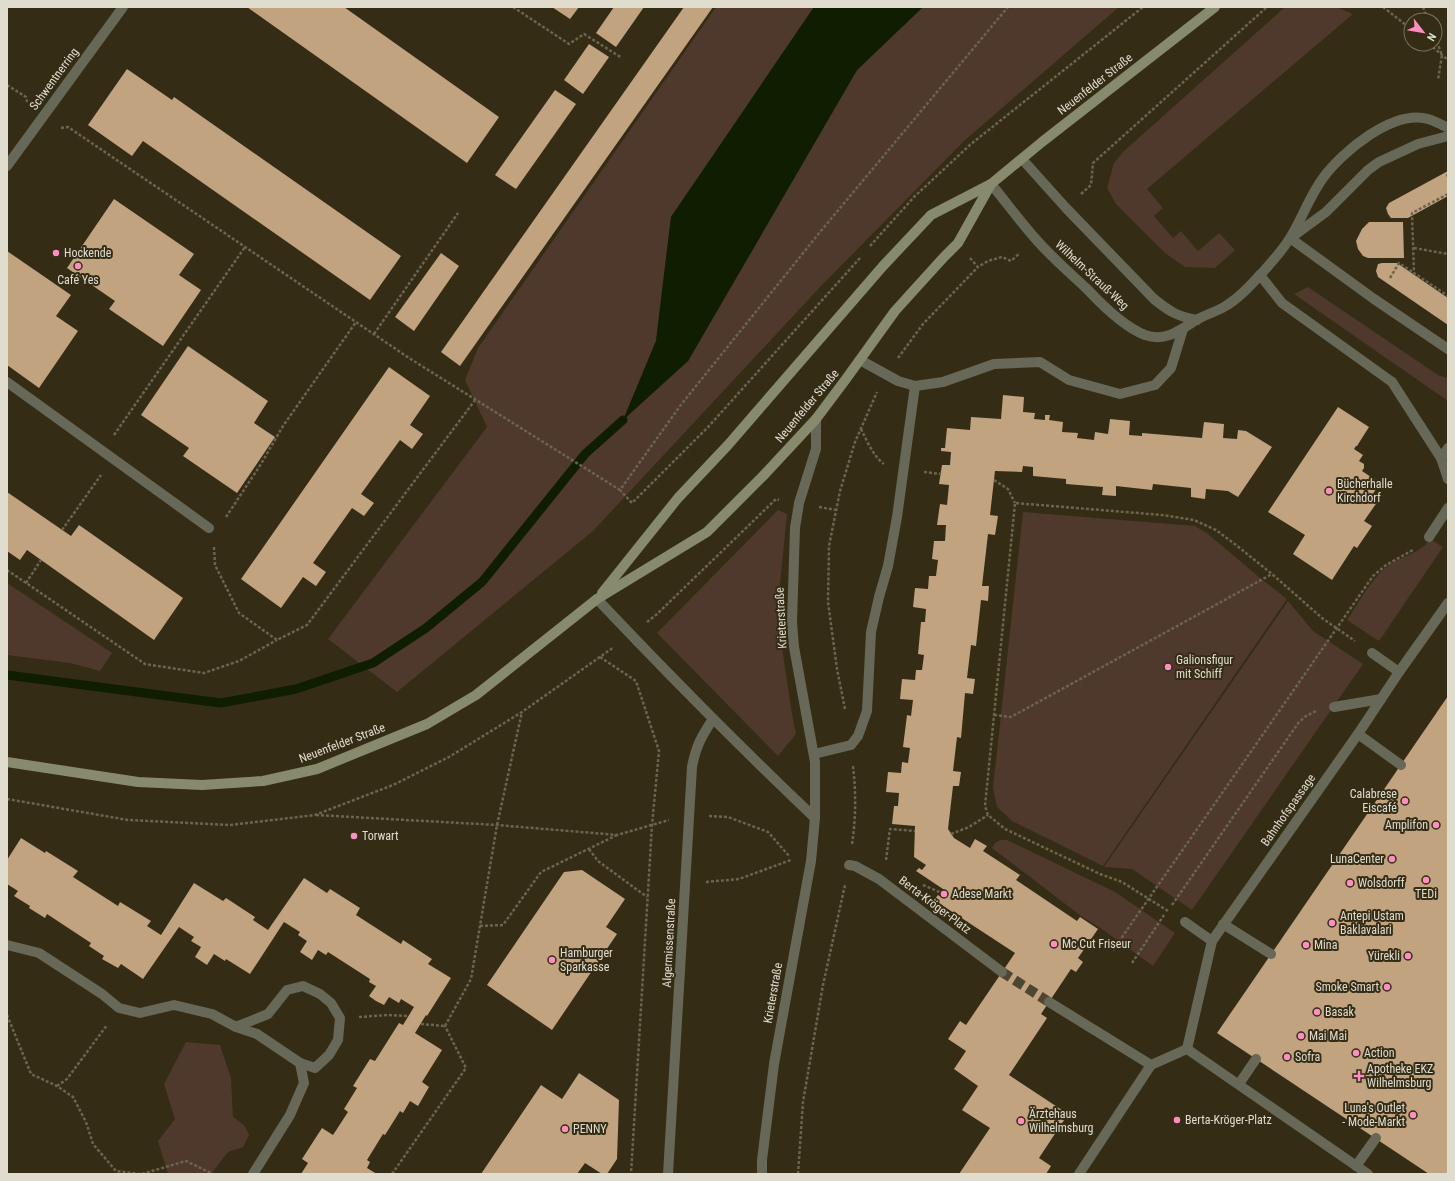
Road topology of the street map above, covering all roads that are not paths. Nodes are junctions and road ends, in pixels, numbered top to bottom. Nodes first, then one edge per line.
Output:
1 (123, 7) edge
2 (1215, 7) edge
3 (1448, 128) edge
4 (1448, 136) edge
5 (1022, 159) junction
6 (7, 166) edge
7 (992, 184) junction
8 (1290, 238) junction
9 (1260, 275) junction
10 (1197, 320) junction
11 (1183, 330) junction
12 (1448, 349) edge
13 (860, 360) junction
14 (7, 382) edge
15 (915, 386) junction
16 (816, 419) junction
17 (1448, 448) edge
18 (1441, 458) junction
19 (1448, 479) edge
20 (1448, 508) edge
21 (209, 528) road end
22 (1428, 537) road end
23 (597, 599) junction
24 (1448, 602) edge
25 (1372, 653) road end
26 (1399, 672) junction
27 (1381, 699) junction
28 (1334, 707) road end
29 (713, 719) junction
30 (1358, 734) junction
31 (814, 754) junction
32 (7, 762) edge
33 (1401, 765) dead end
34 (815, 818) junction
35 (849, 865) dead end
36 (1185, 922) road end
37 (1223, 924) junction
38 (1212, 941) junction
39 (7, 946) edge
40 (1271, 954) dead end
41 (1002, 972) tunnel mouth
42 (1049, 1002) tunnel mouth
43 (236, 1027) junction
44 (1188, 1049) junction
45 (1256, 1059) dead end
46 (300, 1063) junction
47 (1150, 1065) junction
48 (1239, 1084) junction
49 (1376, 1138) dead end
50 (1356, 1166) junction
51 (253, 1174) edge
52 (668, 1174) edge
53 (762, 1174) edge
54 (1079, 1174) edge
55 (1368, 1174) edge

1 - 6 street, Schwentnerring
2 - 5 main road, Neuenfelder Straße
3 - 8 street, Wilhelm-Strauß-Weg
4 - 8 street, Wilhelm-Strauß-Weg
5 - 7 main road, Neuenfelder Straße
5 - 10 street, Wilhelm-Strauß-Weg
7 - 11 street, Wilhelm-Strauß-Weg
7 - 13 main road, Neuenfelder Straße
7 - 23 main road, Neuenfelder Straße
8 - 9 street, Wilhelm-Strauß-Weg
8 - 12 street
9 - 10 street, Wilhelm-Strauß-Weg
9 - 18 street
10 - 11 street, Wilhelm-Strauß-Weg
11 - 15 street
13 - 15 street
13 - 16 main road, Neuenfelder Straße
14 - 21 street
15 - 31 street
16 - 23 main road, Neuenfelder Straße
16 - 31 street, Krieterstraße
17 - 18 street
18 - 19 street
20 - 22 street
23 - 29 street
23 - 32 main road, Neuenfelder Straße
24 - 26 street, Bahnhofspassage
25 - 26 street
26 - 27 street, Bahnhofspassage
27 - 28 street
27 - 30 street, Bahnhofspassage
29 - 34 street
29 - 52 street, Algermissenstraße
30 - 33 street
30 - 37 street, Bahnhofspassage
31 - 34 street, Krieterstraße
34 - 53 street, Krieterstraße
35 - 41 street, Berta-Kröger-Platz
36 - 38 street
37 - 38 street, Bahnhofspassage
37 - 40 street
38 - 44 street, Bahnhofspassage
39 - 43 street
42 - 47 street
43 - 46 street
43 - 46 street
44 - 47 street
44 - 48 street
45 - 48 street
46 - 51 street
47 - 54 street
48 - 50 street
49 - 50 street
50 - 55 street

